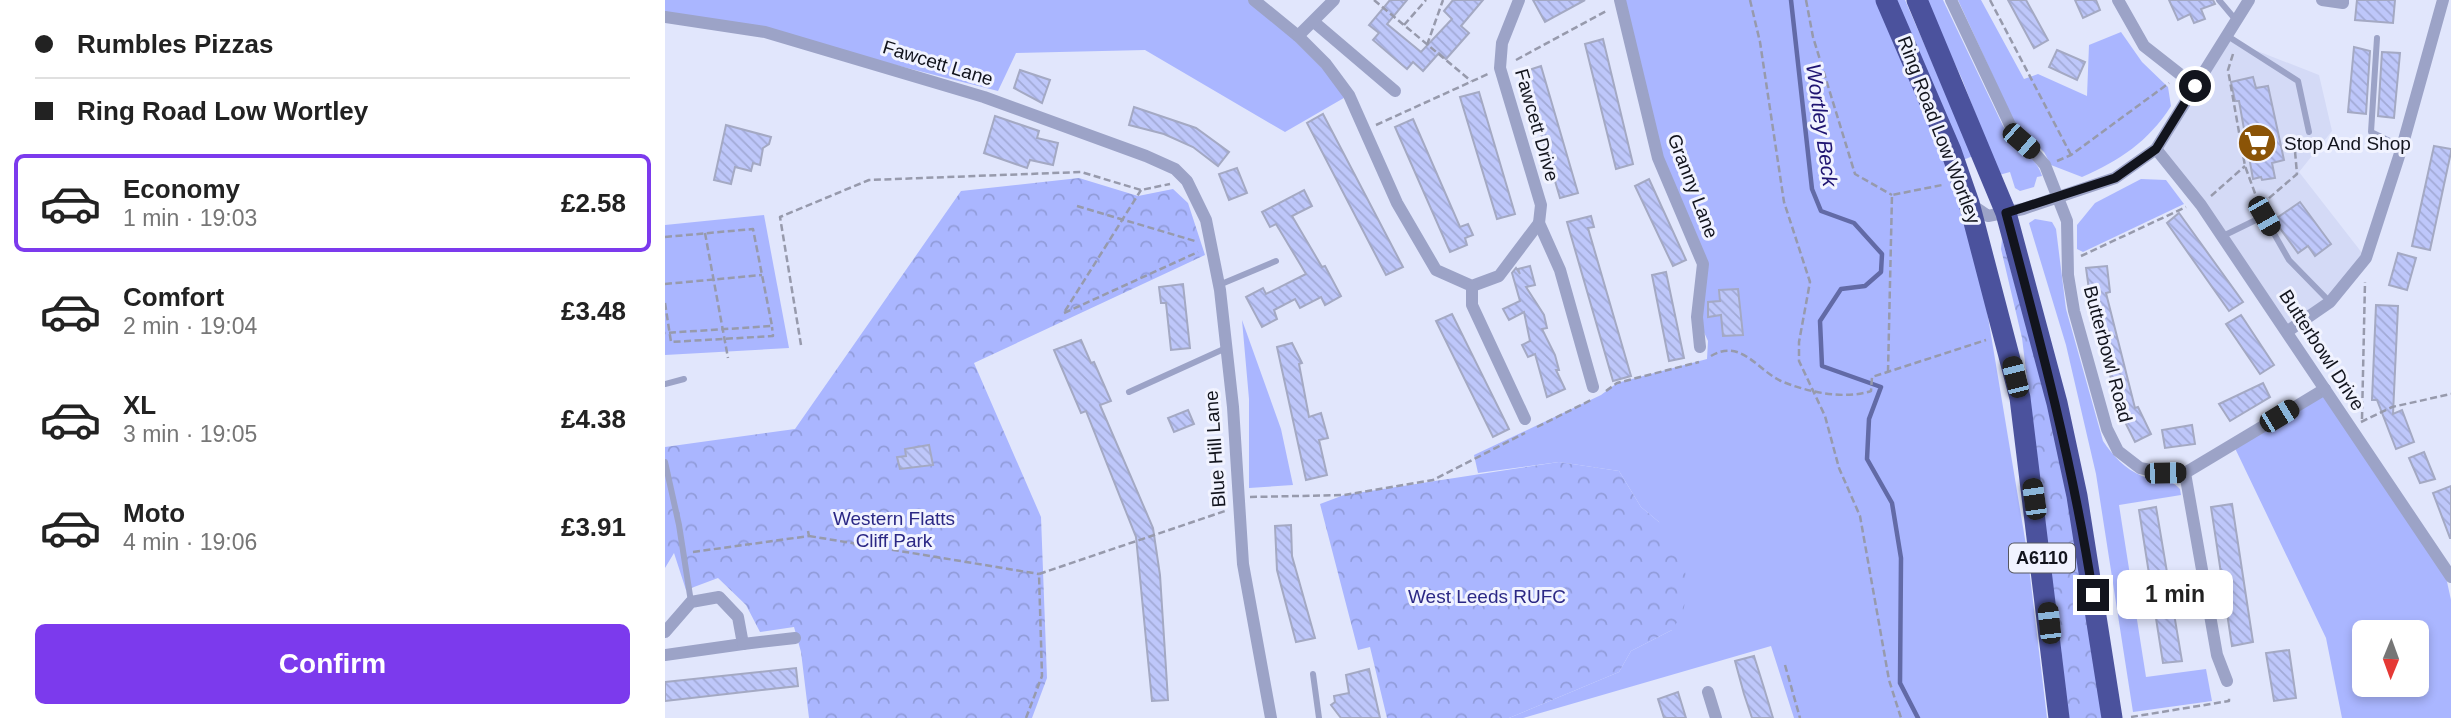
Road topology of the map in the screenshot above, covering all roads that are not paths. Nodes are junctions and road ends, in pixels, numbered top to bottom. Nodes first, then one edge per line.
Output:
1 (1254, 0) edge
2 (1334, 0) edge
3 (1519, 0) edge
4 (1886, 0) edge
5 (1917, 0) edge
6 (1951, 0) edge
7 (2118, 0) edge
8 (2219, 0) edge
9 (2249, 0) edge
10 (2322, 0) edge
11 (2343, 0) edge
12 (2442, 0) edge
13 (1620, 2) edge
14 (665, 17) edge
15 (2235, 19) junction
16 (1314, 22) junction
17 (2225, 34) junction
18 (1298, 36) junction
19 (2377, 38) dead end
20 (2195, 86) junction
21 (1395, 91) dead end
22 (2309, 132) road end
23 (2402, 147) junction
24 (2156, 149) junction
25 (1187, 181) joint
26 (2059, 198) junction
27 (1969, 203) junction
28 (2006, 213) junction
29 (1539, 223) junction
30 (2223, 236) junction
31 (1276, 261) dead end
32 (1986, 261) junction
33 (1219, 285) junction
34 (1472, 286) junction
35 (2330, 302) junction
36 (2288, 331) junction
37 (1700, 347) dead end
38 (1227, 348) junction
39 (684, 380) dead end
40 (665, 384) edge
41 (2325, 388) junction
42 (1129, 392) dead end
43 (1597, 393) road end
44 (1525, 419) dead end
45 (665, 462) edge
46 (2185, 473) junction
47 (2451, 577) edge
48 (691, 602) junction
49 (665, 632) edge
50 (795, 638) dead end
51 (743, 644) junction
52 (665, 655) edge
53 (1313, 674) dead end
54 (2227, 681) road end
55 (1708, 692) dead end
56 (1271, 718) edge
57 (1319, 718) edge
58 (1716, 718) edge
59 (2059, 718) edge
60 (2112, 718) edge

1 - 18 street
2 - 16 street
3 - 29 street, Fawcett Drive
4 - 27 highway, Ring Road Low Wortley / A6110
5 - 28 highway, Ring Road Low Wortley / A6110
6 - 26 street, Butterbowl Road
7 - 20 street
8 - 15 lane
9 - 15 street
10 - 11 street
12 - 23 street
13 - 37 street, Granny Lane
14 - 25 street, Fawcett Lane
15 - 17 street
16 - 18 street
16 - 21 street
17 - 20 street
17 - 22 lane
18 - 34 street
19 - 23 lane
20 - 24 street
23 - 35 street
24 - 26 street
24 - 30 street, Butterbowl Drive
25 - 33 street, Blue Hill Lane
26 - 28 street
26 - 46 street, Butterbowl Road
27 - 28 street
27 - 32 highway, Ring Road Low Wortley / A6110
28 - 32 highway
28 - 60 highway, Ring Road Low Wortley / A6110
29 - 34 street
29 - 43 street, Fawcett Drive
30 - 35 lane
30 - 36 street, Butterbowl Drive
31 - 33 lane
32 - 59 highway, Ring Road Low Wortley / A6110
33 - 38 street, Blue Hill Lane
34 - 44 street
35 - 36 street
36 - 41 street, Butterbowl Drive
38 - 42 lane
38 - 56 street, Blue Hill Lane
39 - 40 lane
41 - 46 street
41 - 47 street, Butterbowl Drive
45 - 48 lane
46 - 54 street
48 - 49 street
48 - 51 street
50 - 51 street
51 - 52 street
53 - 57 lane
55 - 58 street

